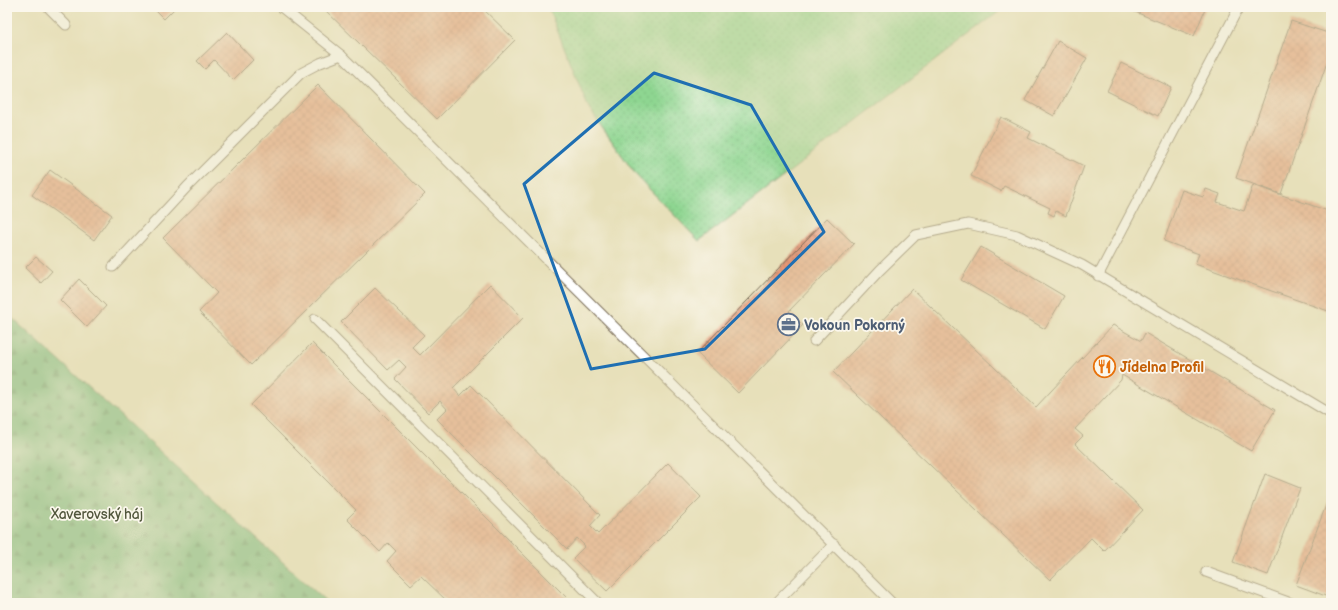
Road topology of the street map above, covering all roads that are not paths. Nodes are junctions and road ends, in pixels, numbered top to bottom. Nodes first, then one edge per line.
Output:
1 (48, 7) edge
2 (281, 7) edge
3 (1239, 7) edge
4 (66, 25) dead end
5 (341, 54) junction
6 (113, 267) dead end
7 (1098, 276) junction
8 (315, 319) dead end
9 (814, 341) dead end
10 (1331, 414) edge
11 (834, 544) junction
12 (1206, 572) dead end
13 (598, 603) edge
14 (776, 603) edge
15 (892, 603) edge
16 (1291, 603) edge

1 - 4 lane
2 - 5 lane
3 - 7 lane
5 - 6 lane
5 - 11 lane
7 - 9 lane
7 - 10 lane
8 - 13 lane
11 - 14 lane
11 - 15 lane
12 - 16 lane

